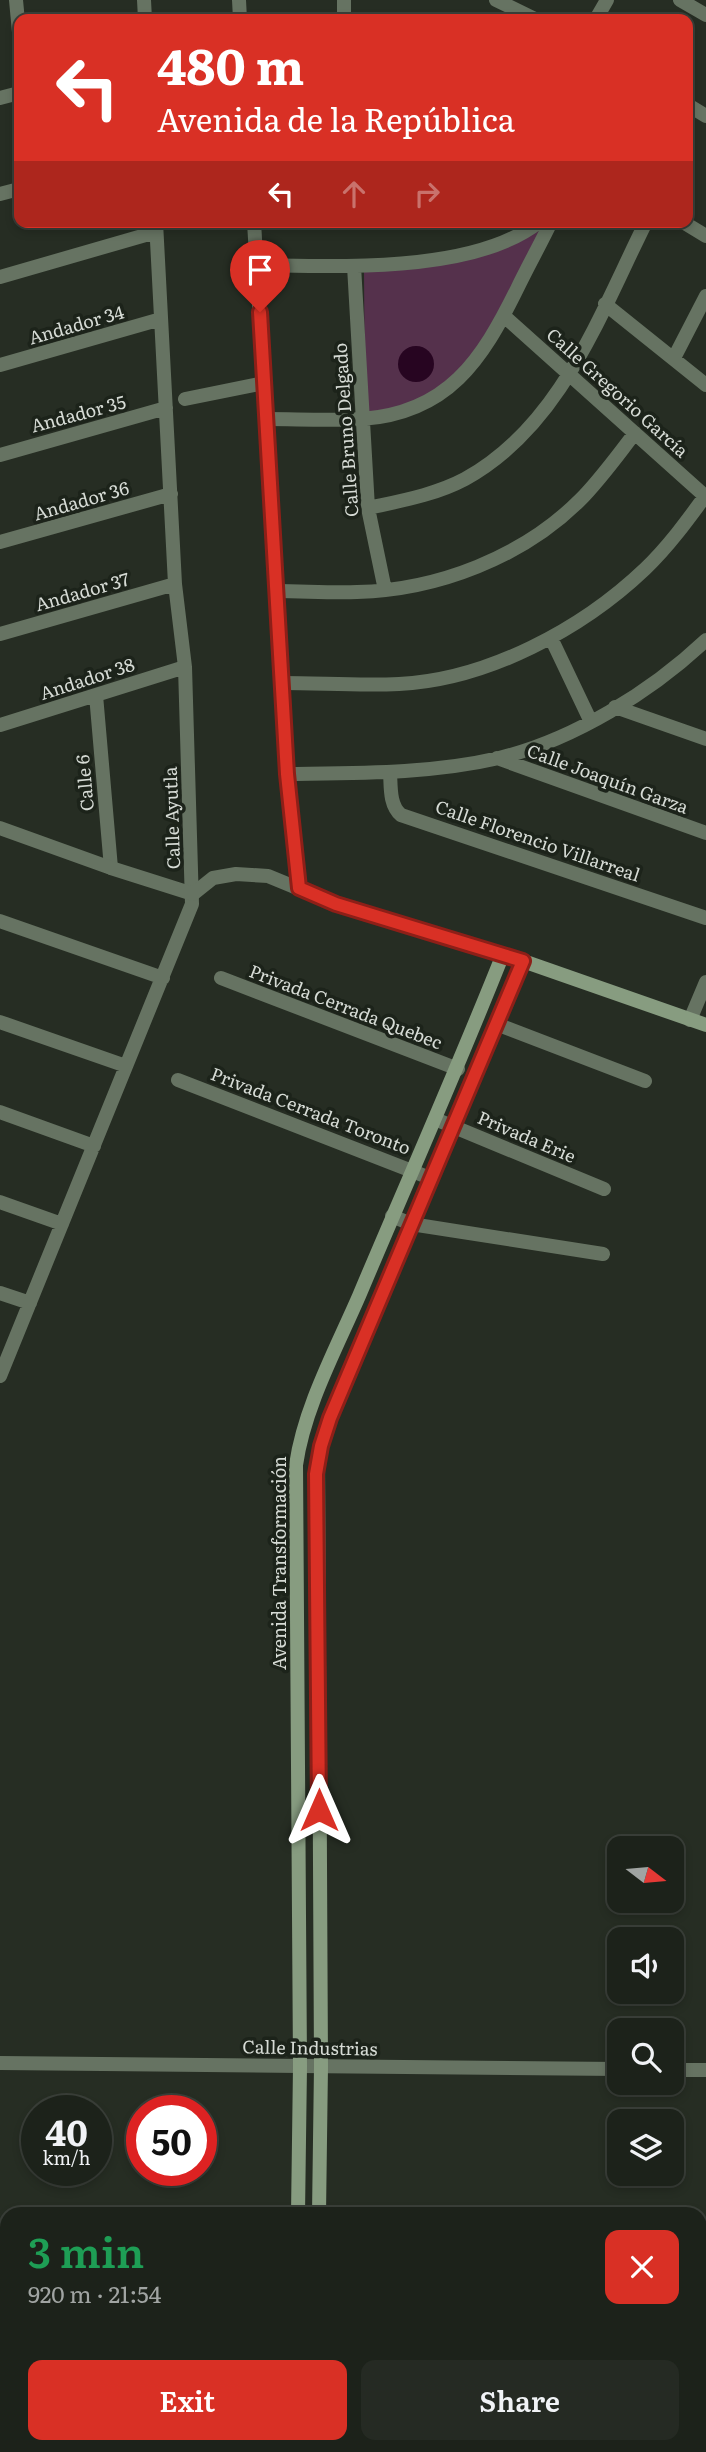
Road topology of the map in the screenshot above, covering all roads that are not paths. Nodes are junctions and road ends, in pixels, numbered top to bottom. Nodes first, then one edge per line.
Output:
1 (496, 0) edge
2 (680, 0) edge
3 (705, 12) edge
4 (525, 14) edge
5 (153, 228) edge
6 (156, 228) edge
7 (254, 228) edge
8 (531, 228) edge
9 (548, 228) edge
10 (643, 228) edge
11 (257, 265) junction
12 (354, 266) junction
13 (0, 277) edge
14 (706, 296) edge
15 (605, 304) junction
16 (504, 316) junction
17 (162, 320) junction
18 (674, 358) junction
19 (0, 365) edge
20 (569, 375) junction
21 (264, 383) junction
22 (706, 385) edge
23 (185, 399) dead end
24 (166, 408) junction
25 (265, 419) junction
26 (363, 419) junction
27 (635, 433) junction
28 (0, 454) edge
29 (172, 494) junction
30 (706, 496) edge
31 (368, 508) junction
32 (0, 542) edge
33 (175, 584) junction
34 (385, 590) junction
35 (277, 591) junction
36 (0, 634) edge
37 (551, 638) junction
38 (706, 640) edge
39 (185, 667) junction
40 (282, 683) junction
41 (96, 695) junction
42 (615, 707) junction
43 (591, 722) junction
44 (0, 725) edge
45 (706, 739) edge
46 (497, 758) junction
47 (390, 772) junction
48 (287, 774) junction
49 (0, 828) edge
50 (706, 834) edge
51 (111, 868) junction
52 (299, 888) junction
53 (193, 894) junction
54 (706, 918) edge
55 (0, 921) edge
56 (503, 954) junction
57 (523, 961) junction
58 (163, 978) junction
59 (221, 978) dead end
60 (706, 982) edge
61 (690, 1020) junction
62 (0, 1022) edge
63 (496, 1024) junction
64 (706, 1025) edge
65 (126, 1066) junction
66 (458, 1069) junction
67 (178, 1080) dead end
68 (645, 1081) dead end
69 (0, 1112) edge
70 (435, 1119) junction
71 (453, 1126) junction
72 (94, 1146) junction
73 (413, 1170) junction
74 (430, 1178) junction
75 (604, 1189) dead end
76 (0, 1202) edge
77 (392, 1216) junction
78 (62, 1224) junction
79 (411, 1224) junction
80 (603, 1254) dead end
81 (376, 1256) junction
82 (397, 1260) junction
83 (363, 1286) junction
84 (0, 1293) edge
85 (383, 1293) junction
86 (30, 1304) junction
87 (345, 1328) junction
88 (365, 1336) junction
89 (0, 1376) edge
90 (296, 1515) junction
91 (316, 1516) junction
92 (298, 1705) junction
93 (318, 1705) junction
94 (299, 1863) junction
95 (319, 1863) junction
96 (320, 2011) junction
97 (299, 2012) junction
98 (0, 2063) edge
99 (300, 2066) junction
100 (321, 2066) junction
101 (607, 2069) edge
102 (684, 2070) edge
103 (706, 2070) edge
104 (299, 2163) junction
105 (319, 2163) junction
106 (298, 2207) edge
107 (319, 2207) edge

1 - 4 street
2 - 3 street
5 - 13 street
6 - 17 street, Calle Ayutla
7 - 11 street
8 - 12 street
9 - 16 street
10 - 15 street
11 - 12 street
11 - 21 street
12 - 26 street, Calle Bruno Delgado
14 - 18 street
15 - 18 street
15 - 20 street
16 - 20 street, Calle Gregorio García
16 - 26 street
17 - 19 street, Andador 34
17 - 24 street, Calle Ayutla
18 - 22 street
20 - 27 street, Calle Gregorio García
20 - 31 street
21 - 23 street
21 - 25 street
24 - 28 street, Andador 35
24 - 29 street, Calle Ayutla
25 - 26 street
25 - 35 street
26 - 31 street, Calle Bruno Delgado
27 - 30 street, Calle Gregorio García
27 - 34 street
29 - 32 street, Andador 36
29 - 33 street, Calle Ayutla
30 - 37 street
31 - 34 street, Calle Bruno Delgado
33 - 36 street, Andador 37
33 - 39 street, Calle Ayutla
34 - 35 street
35 - 40 street
37 - 40 street
37 - 43 street
38 - 42 street
39 - 41 street, Andador 38
39 - 53 street, Calle Ayutla
40 - 48 street
41 - 44 street, Andador 38
41 - 51 street, Calle 6
42 - 43 street
42 - 45 street
43 - 46 street
46 - 47 street
46 - 50 street, Calle Joaquín Garza
47 - 48 street
47 - 54 street, Calle Florencio Villarreal
48 - 52 street
49 - 51 street
51 - 53 street
52 - 53 street
52 - 56 street
53 - 58 street, Calle Ayutla
55 - 58 street
56 - 57 main road
56 - 66 main road, Avenida Transformación
57 - 61 main road
57 - 63 main road
58 - 65 street, Calle Ayutla
59 - 66 street, Privada Cerrada Quebec
60 - 61 street
61 - 64 main road
62 - 65 street
63 - 68 street
63 - 71 main road
65 - 72 street, Calle Ayutla
66 - 70 main road, Avenida Transformación
67 - 73 street, Privada Cerrada Toronto
69 - 72 street
70 - 71 street, Privada Erie
70 - 73 main road, Avenida Transformación
71 - 74 main road
71 - 75 street, Privada Erie
72 - 78 street, Calle Ayutla
73 - 74 street, Privada Cerrada Toronto
73 - 77 main road, Avenida Transformación
74 - 79 main road
76 - 78 street
77 - 79 street
77 - 81 main road, Avenida Transformación
78 - 86 street, Calle Ayutla
79 - 80 street
79 - 82 main road
81 - 82 main road
81 - 83 main road, Avenida Transformación
82 - 85 main road
83 - 85 main road
83 - 87 main road, Avenida Transformación
84 - 86 street
85 - 88 main road
86 - 89 street, Calle Ayutla
87 - 88 main road
87 - 90 main road, Avenida Transformación
88 - 91 main road
90 - 91 main road
90 - 92 main road, Avenida Transformación
91 - 93 main road
92 - 93 main road
92 - 94 main road, Avenida Transformación
93 - 95 main road
94 - 95 main road
94 - 97 main road, Avenida Transformación
95 - 96 main road
96 - 97 main road
96 - 100 main road
97 - 99 main road, Avenida Transformación
98 - 99 street, Calle Industrias
99 - 100 street, Calle Industrias
99 - 104 main road, Avenida Transformación
100 - 101 street, Calle Industrias
100 - 105 main road
102 - 103 street
104 - 105 main road
104 - 106 main road, Avenida Transformación
105 - 107 main road

